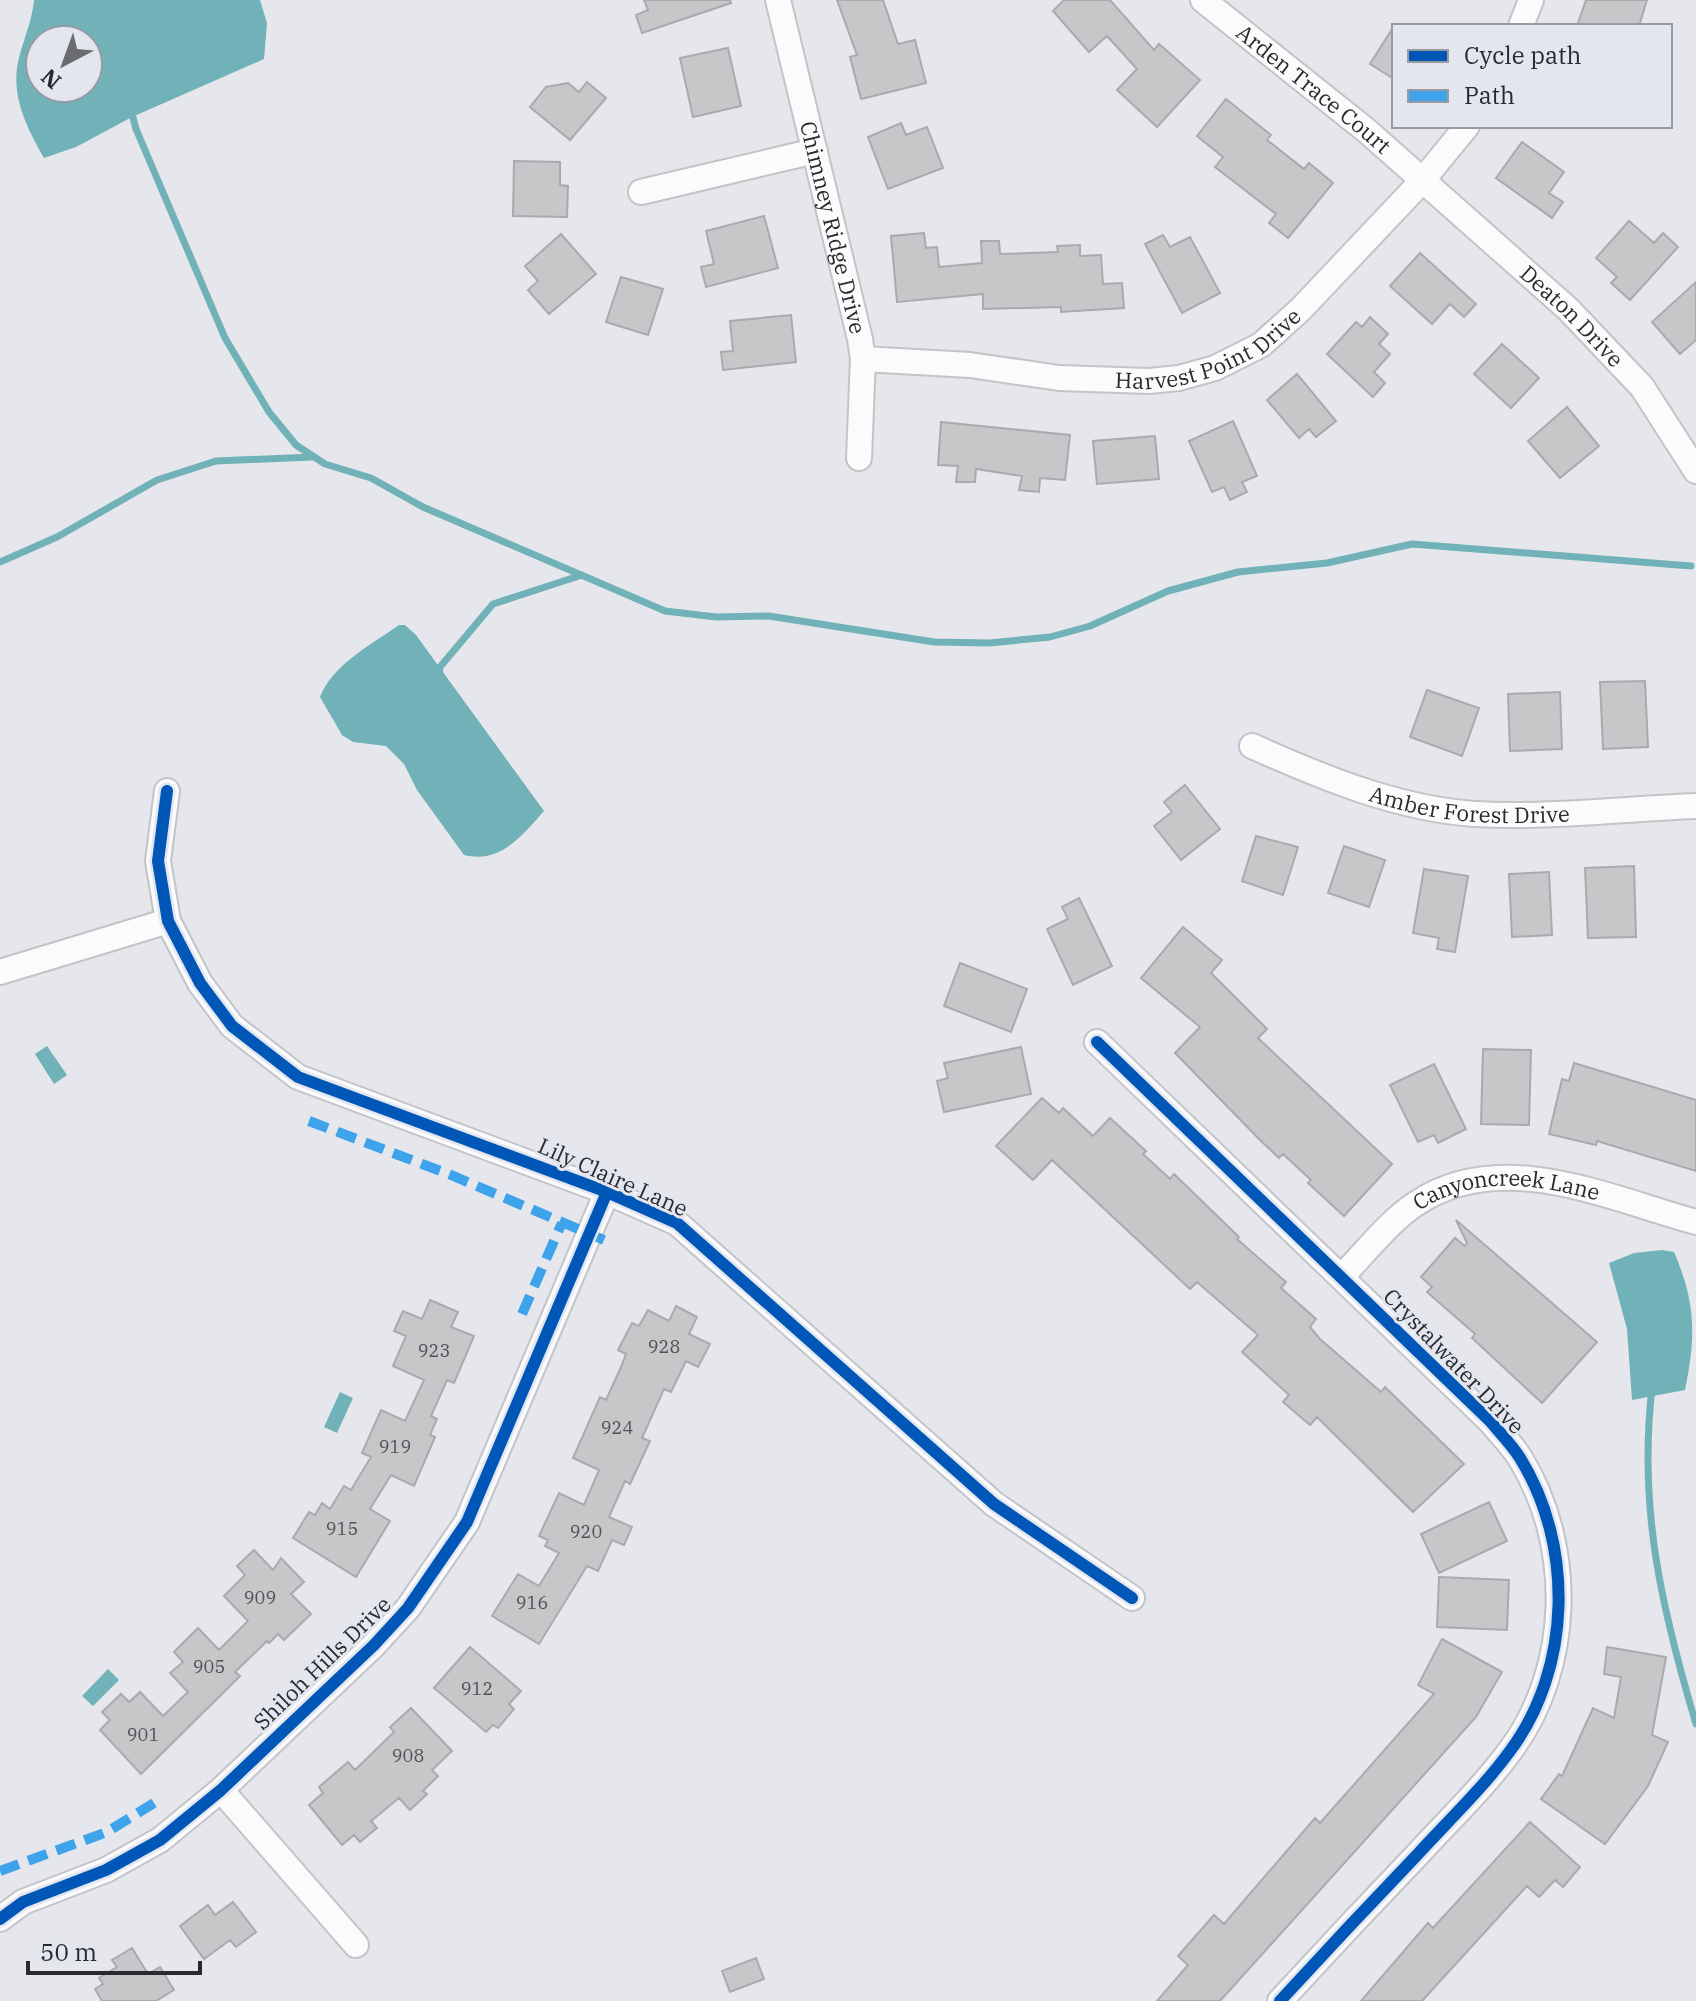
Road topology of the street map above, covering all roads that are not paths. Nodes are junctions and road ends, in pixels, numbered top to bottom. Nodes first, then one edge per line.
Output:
1 (778, 0) edge
2 (1203, 0) edge
3 (1531, 0) edge
4 (1522, 24) edge
5 (1465, 128) edge
6 (815, 151) junction
7 (1422, 181) junction
8 (641, 192) dead end
9 (863, 359) junction
10 (859, 458) dead end
11 (1696, 471) edge
12 (1252, 746) dead end
13 (167, 791) dead end
14 (1696, 806) edge
15 (168, 921) junction
16 (0, 972) edge
17 (1097, 1042) dead end
18 (607, 1192) junction
19 (1696, 1222) edge
20 (1342, 1276) junction
21 (1132, 1598) dead end
22 (221, 1790) junction
23 (0, 1919) edge
24 (356, 1945) dead end
25 (1280, 2001) edge

1 - 6 street, Chimney Ridge Drive
2 - 7 street, Arden Trace Court
3 - 4 street
5 - 7 street, Harvest Point Drive
6 - 8 street
6 - 9 street, Chimney Ridge Drive
7 - 9 street, Harvest Point Drive
7 - 11 street, Deaton Drive
9 - 10 street, Chimney Ridge Drive
12 - 14 street, Amber Forest Drive
13 - 15 street, Lily Claire Lane
15 - 16 street
15 - 18 street, Lily Claire Lane
17 - 20 street, Crystalwater Drive
18 - 21 street, Lily Claire Lane
18 - 22 street, Shiloh Hills Drive
19 - 20 street, Canyoncreek Lane
20 - 25 street, Crystalwater Drive
22 - 23 street, Shiloh Hills Drive
22 - 24 street

